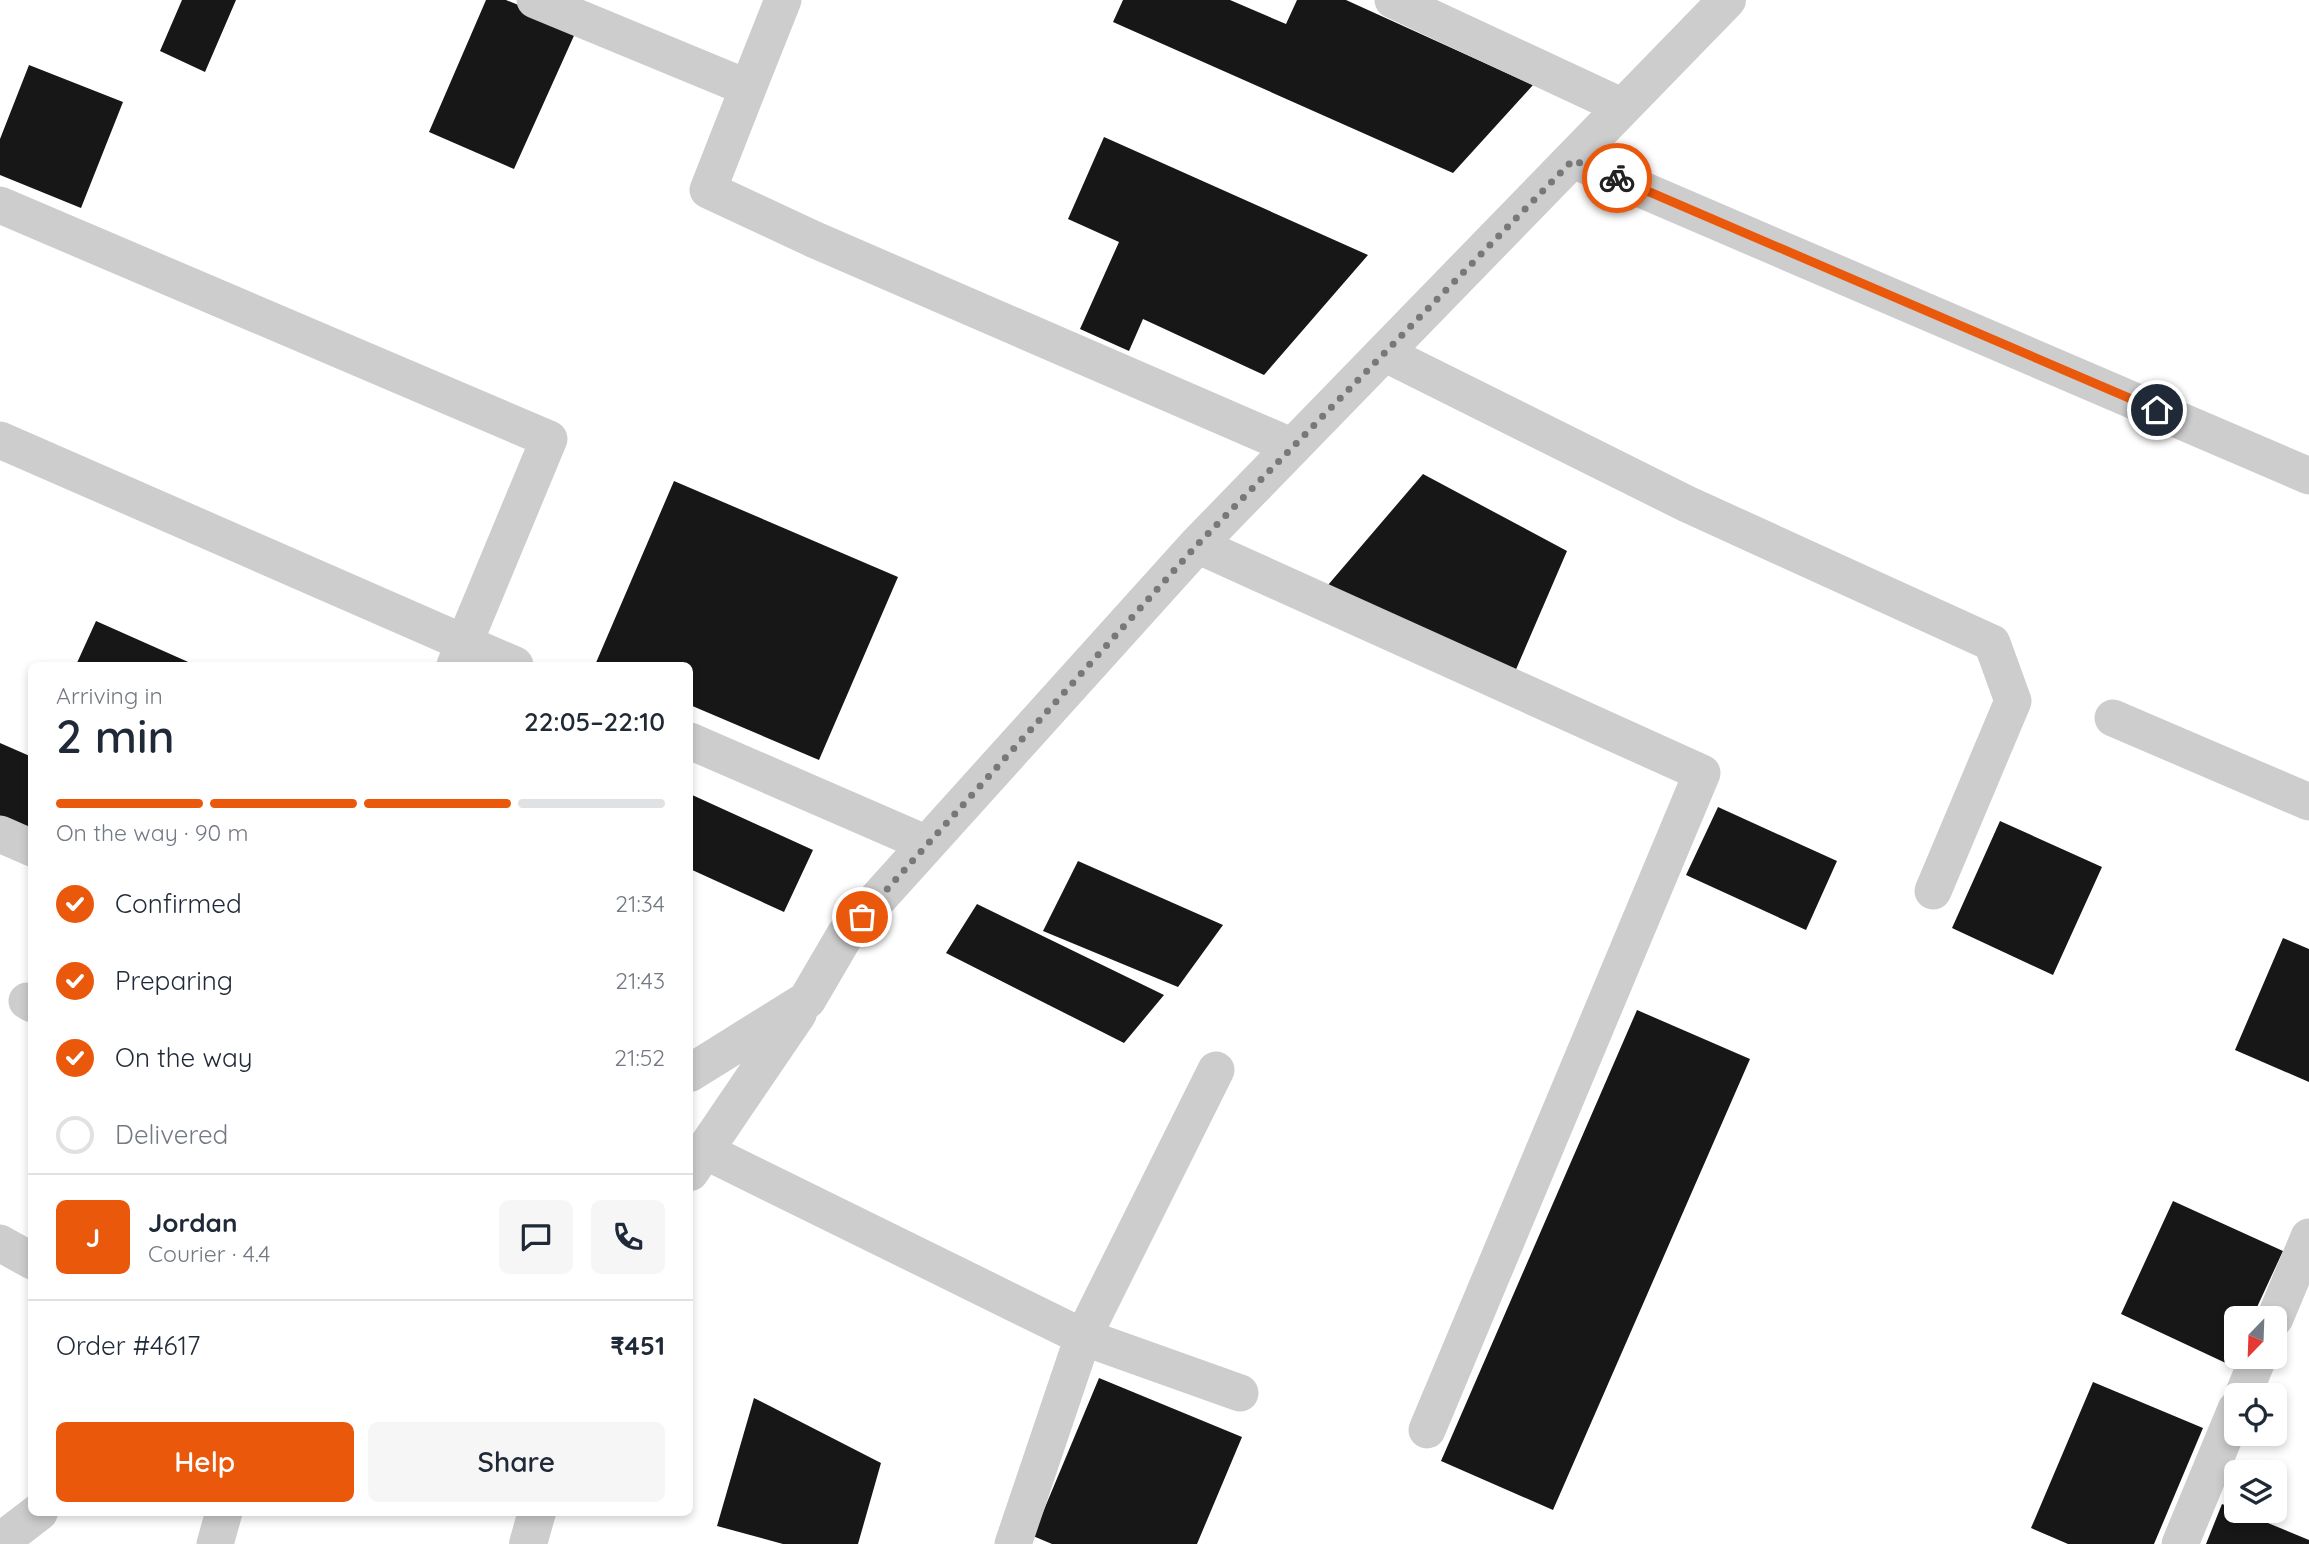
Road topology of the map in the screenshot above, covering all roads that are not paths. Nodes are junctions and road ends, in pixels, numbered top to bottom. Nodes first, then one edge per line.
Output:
1 (535, 0) edge
2 (783, 0) edge
3 (1727, 0) edge
4 (1401, 2) edge
5 (748, 88) junction
6 (1623, 107) junction
7 (1573, 160) junction
8 (0, 205) edge
9 (1384, 353) junction
10 (0, 440) edge
11 (1293, 447) junction
12 (2309, 476) edge
13 (1197, 545) junction
14 (460, 654) edge
15 (500, 662) edge
16 (2113, 718) dead end
17 (693, 742) edge
18 (2309, 802) edge
19 (0, 834) edge
20 (927, 844) junction
21 (28, 846) edge
22 (1933, 891) dead end
23 (807, 1000) junction
24 (1216, 1070) dead end
25 (693, 1071) edge
26 (696, 1161) edge
27 (2309, 1237) edge
28 (0, 1243) edge
29 (28, 1259) edge
30 (2280, 1306) edge
31 (1083, 1337) junction
32 (1240, 1394) dead end
33 (1427, 1430) dead end
34 (2224, 1438) edge
35 (33, 1516) edge
36 (223, 1516) edge
37 (536, 1516) edge
38 (0, 1542) edge
39 (215, 1544) edge
40 (528, 1544) edge
41 (1013, 1544) edge
42 (2180, 1544) edge

1 - 5 street
2 - 5 street
3 - 6 street
4 - 6 street
5 - 11 street
6 - 7 street
7 - 9 street
7 - 12 street
8 - 14 street
9 - 11 street
9 - 22 street
10 - 14 street
11 - 13 street
13 - 20 street
13 - 33 street
14 - 15 street
16 - 18 street
17 - 20 street
19 - 21 street
20 - 23 street
23 - 25 street
23 - 26 street
24 - 31 street
26 - 31 street
27 - 30 street
28 - 29 street
31 - 32 street
31 - 41 street
34 - 42 street
35 - 38 street
36 - 39 street
37 - 40 street

